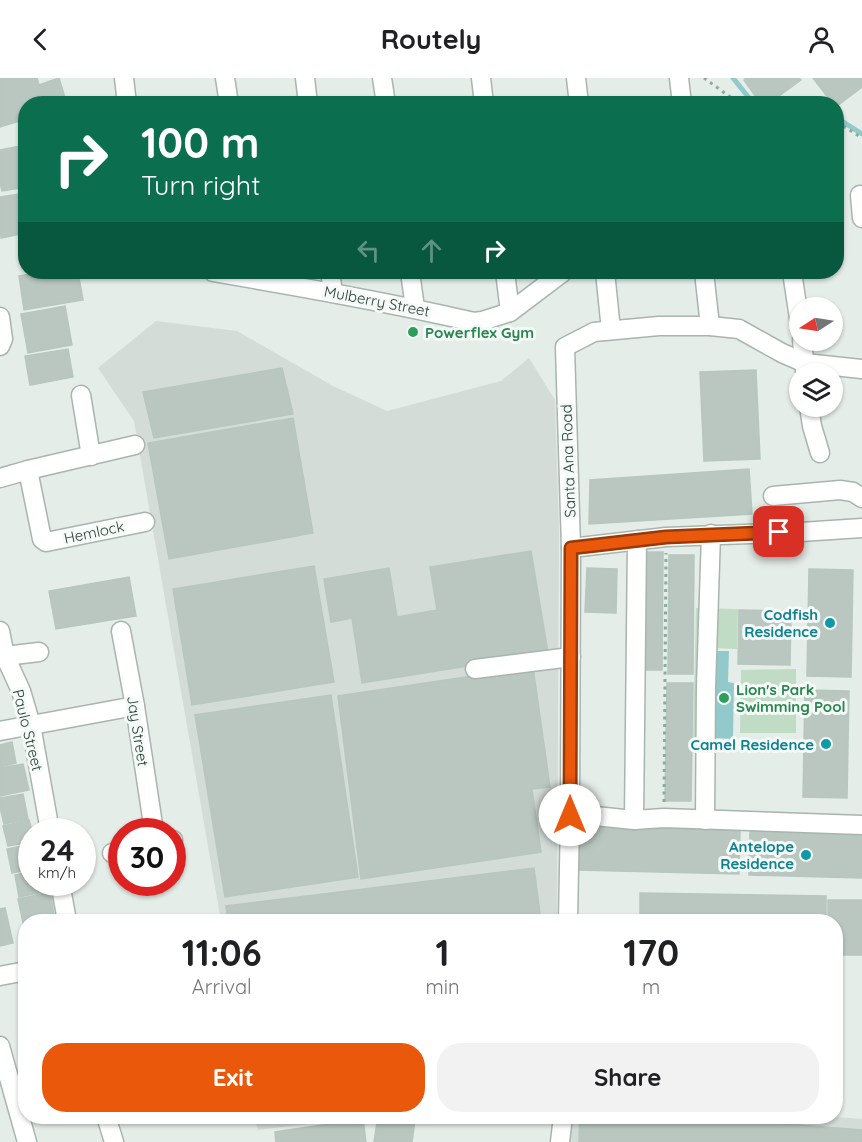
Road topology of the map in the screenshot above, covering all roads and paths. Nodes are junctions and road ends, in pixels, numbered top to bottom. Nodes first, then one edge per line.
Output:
1 (124, 78) edge
2 (225, 78) edge
3 (305, 78) edge
4 (382, 78) edge
5 (481, 78) edge
6 (576, 78) edge
7 (679, 78) edge
8 (704, 78) edge
9 (126, 96) edge
10 (228, 96) edge
11 (307, 96) edge
12 (385, 96) edge
13 (483, 96) edge
14 (578, 96) edge
15 (681, 96) edge
16 (729, 96) edge
17 (844, 126) edge
18 (862, 138) edge
19 (860, 195) dead end
20 (862, 218) edge
21 (270, 279) edge
22 (331, 279) edge
23 (411, 279) edge
24 (506, 279) edge
25 (554, 279) edge
26 (607, 279) edge
27 (705, 279) edge
28 (793, 279) edge
29 (333, 292) junction
30 (796, 297) edge
31 (415, 308) junction
32 (510, 312) junction
33 (0, 317) edge
34 (710, 326) junction
35 (611, 330) junction
36 (1, 343) edge
37 (797, 363) edge
38 (843, 369) edge
39 (862, 369) edge
40 (81, 395) dead end
41 (811, 417) edge
42 (135, 445) dead end
43 (820, 453) dead end
44 (91, 456) junction
45 (28, 470) junction
46 (0, 478) edge
47 (773, 496) dead end
48 (862, 498) edge
49 (145, 522) dead end
50 (862, 528) edge
51 (711, 534) junction
52 (666, 537) junction
53 (638, 540) junction
54 (571, 548) junction
55 (0, 631) edge
56 (121, 631) dead end
57 (39, 652) dead end
58 (5, 656) junction
59 (571, 657) junction
60 (476, 669) dead end
61 (135, 706) junction
62 (31, 725) junction
63 (0, 731) edge
64 (570, 815) junction
65 (48, 818) edge
66 (152, 818) edge
67 (664, 818) junction
68 (634, 820) junction
69 (705, 820) junction
70 (862, 825) edge
71 (63, 896) edge
72 (66, 914) edge
73 (568, 914) edge
74 (18, 973) edge
75 (0, 976) edge
76 (0, 1046) edge
77 (18, 1110) edge
78 (22, 1124) edge
79 (108, 1124) edge
80 (562, 1124) edge
81 (27, 1142) edge
82 (114, 1142) edge
83 (560, 1142) edge

1 - 9 street
2 - 10 street
3 - 11 street
4 - 12 street
5 - 13 street
6 - 14 street
7 - 15 street
8 - 16 path
17 - 18 path
19 - 20 street
21 - 29 street, Mulberry Street
22 - 29 street
23 - 31 street
24 - 32 street
25 - 32 street, Mulberry Street
26 - 35 street
27 - 34 street
28 - 30 street
29 - 31 street, Mulberry Street
31 - 32 street, Mulberry Street
33 - 36 street
34 - 35 street, Santa Ana Road
34 - 37 street, Santa Ana Road
35 - 54 street, Santa Ana Road
38 - 39 street, Santa Ana Road
40 - 44 street
41 - 43 street
42 - 44 street
44 - 45 street
45 - 46 street
45 - 49 street, Hemlock
47 - 48 street
50 - 51 street
51 - 52 street
51 - 69 street
52 - 53 street
52 - 67 path
53 - 54 street
53 - 68 street
54 - 59 street, Santa Ana Road
55 - 58 street, Paulo Street
56 - 61 street, Jay Street
57 - 58 street
58 - 62 street, Paulo Street
59 - 60 street
59 - 64 street, Santa Ana Road
61 - 62 street
61 - 66 street, Jay Street
62 - 63 street
62 - 65 street, Paulo Street
64 - 68 street
64 - 73 street, Santa Ana Road
67 - 68 street
67 - 69 street
69 - 70 street
71 - 72 street
74 - 75 street
76 - 77 street
78 - 81 street
79 - 82 street
80 - 83 street

